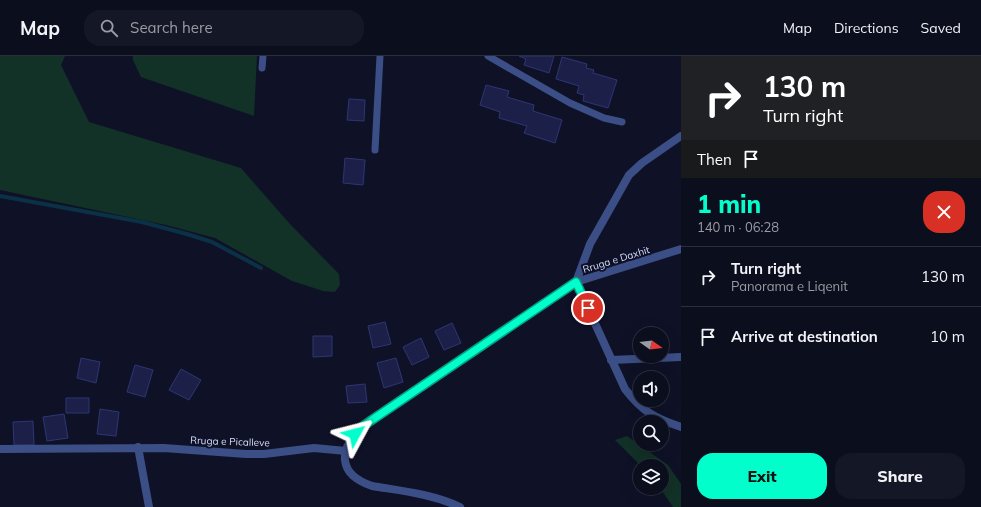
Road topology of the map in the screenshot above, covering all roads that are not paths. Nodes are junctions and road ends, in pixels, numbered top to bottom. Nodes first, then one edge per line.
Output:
1 (262, 56) edge
2 (380, 56) edge
3 (488, 56) edge
4 (262, 68) dead end
5 (622, 122) dead end
6 (681, 136) edge
7 (375, 150) dead end
8 (681, 249) edge
9 (576, 282) junction
10 (681, 357) edge
11 (611, 360) junction
12 (681, 427) edge
13 (138, 447) junction
14 (0, 448) edge
15 (346, 451) junction
16 (149, 507) edge
17 (460, 507) edge

1 - 4 lane
2 - 7 lane
3 - 5 lane
6 - 9 street
8 - 9 street, Rruga e Daxhit
9 - 11 street
9 - 15 street, Rruga e Daxhit
10 - 11 street
11 - 12 street
13 - 14 street, Rruga e Picalleve
13 - 15 street, Rruga e Picalleve
13 - 16 street
15 - 17 street

